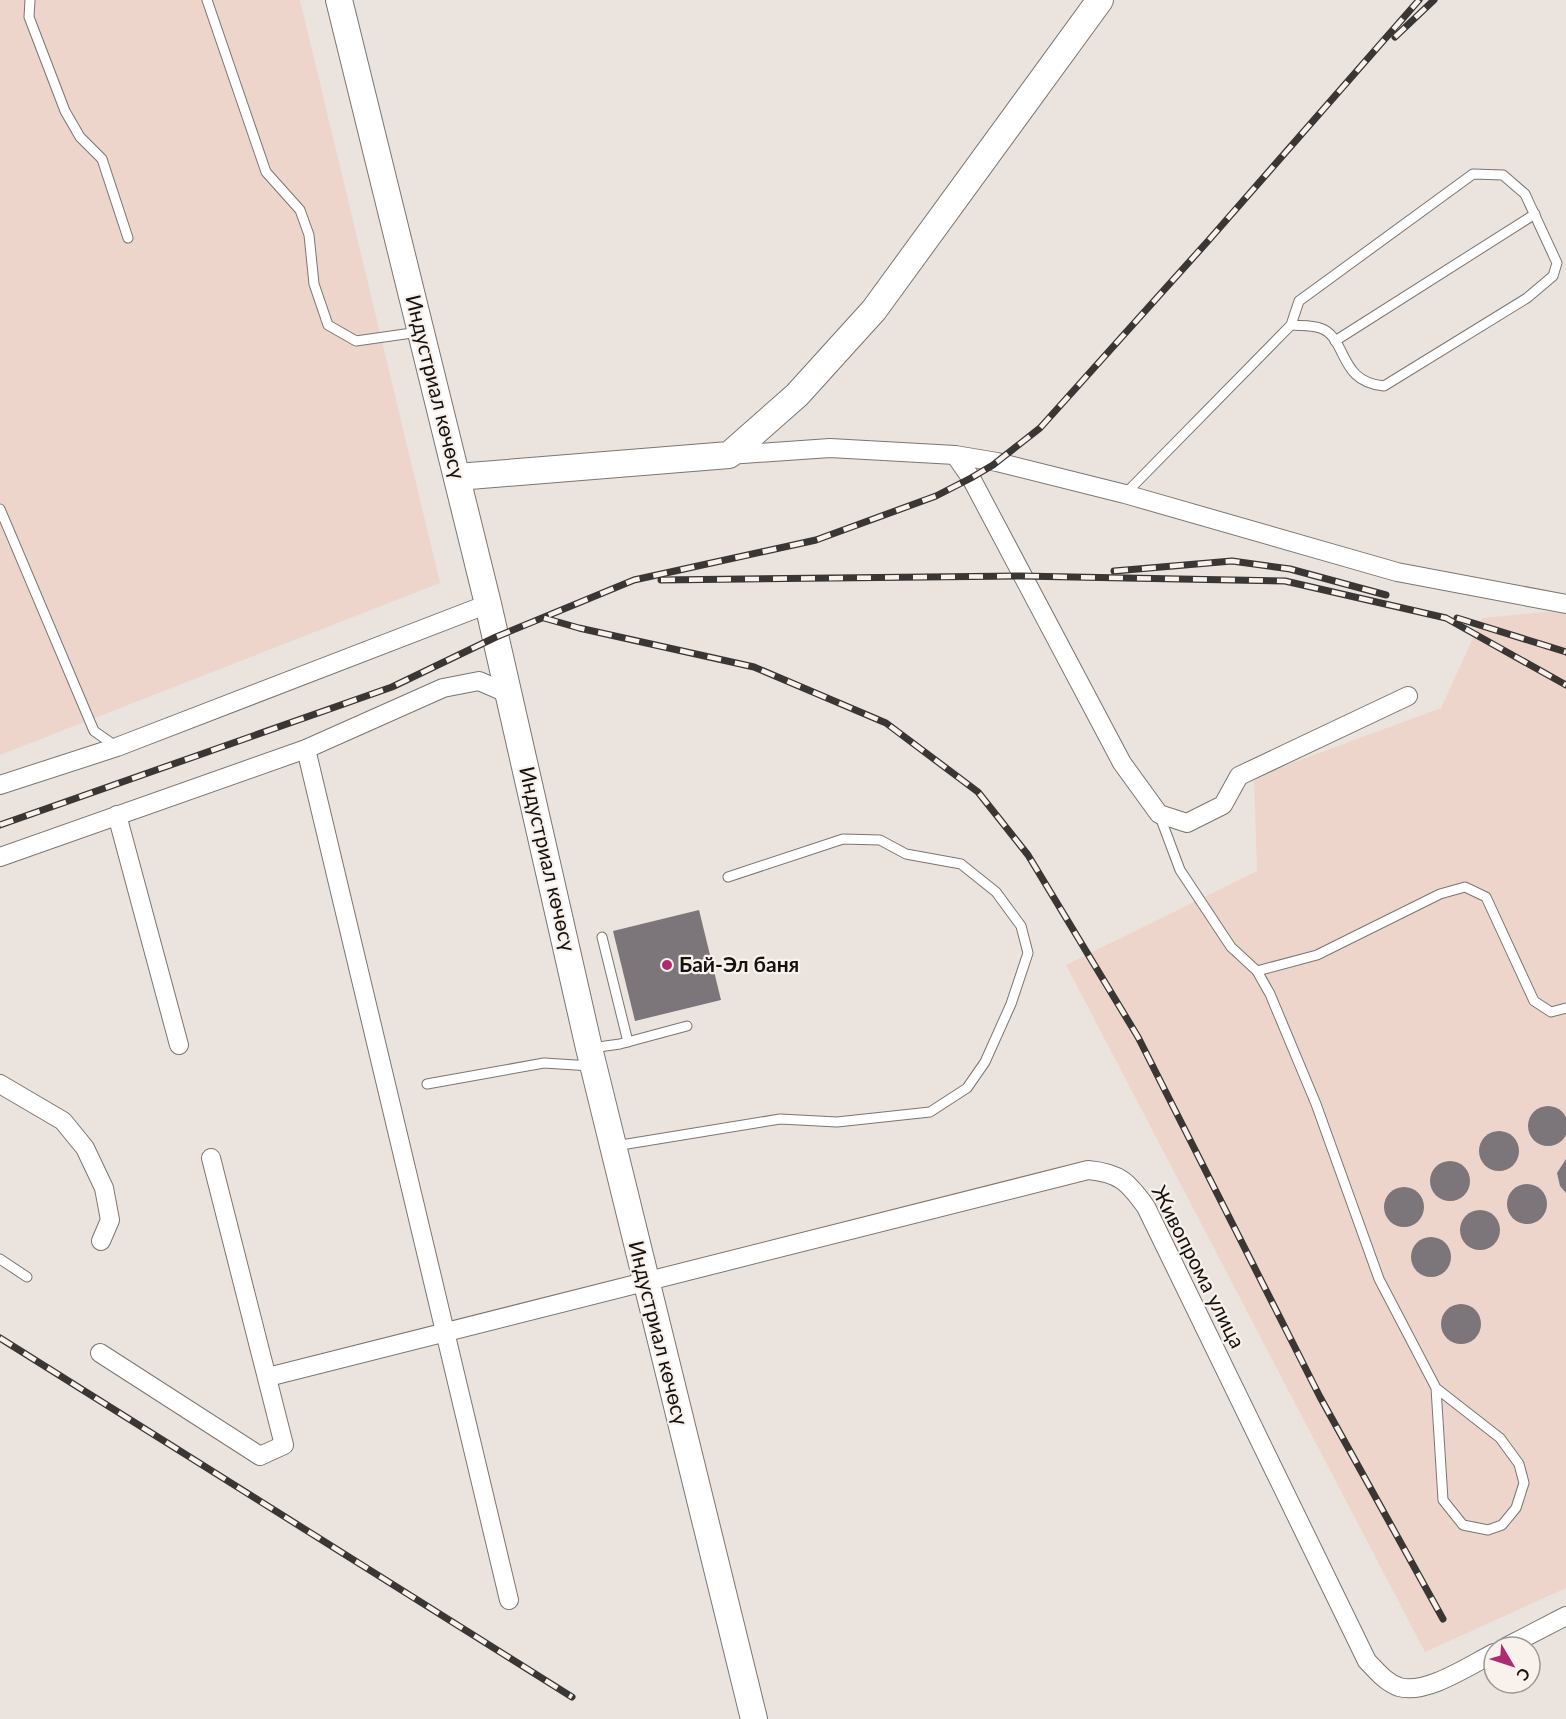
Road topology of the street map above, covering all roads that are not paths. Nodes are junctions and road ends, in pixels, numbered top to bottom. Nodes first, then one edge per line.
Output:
1 (30, 0) edge
2 (207, 0) edge
3 (339, 0) edge
4 (1100, 0) edge
5 (1535, 214) junction
6 (128, 238) dead end
7 (1291, 325) junction
8 (421, 332) junction
9 (1335, 341) junction
10 (729, 455) junction
11 (955, 455) junction
12 (457, 477) junction
13 (1125, 494) junction
14 (0, 509) edge
15 (488, 603) junction
16 (1566, 604) edge
17 (509, 694) junction
18 (1408, 696) dead end
19 (117, 747) junction
20 (306, 749) junction
21 (2, 787) edge
22 (1159, 814) junction
23 (117, 815) junction
24 (0, 857) edge
25 (728, 877) dead end
26 (602, 937) dead end
27 (1257, 971) junction
28 (1566, 1008) edge
29 (687, 1026) dead end
30 (628, 1042) junction
31 (178, 1045) dead end
32 (591, 1057) junction
33 (0, 1084) edge
34 (427, 1084) dead end
35 (613, 1146) junction
36 (211, 1158) dead end
37 (101, 1241) dead end
38 (0, 1259) edge
39 (27, 1277) dead end
40 (645, 1283) junction
41 (445, 1334) junction
42 (100, 1353) dead end
43 (268, 1377) junction
44 (1436, 1388) junction
45 (509, 1600) dead end
46 (1566, 1616) edge
47 (1529, 1635) edge
48 (1482, 1659) edge
49 (754, 1719) edge

1 - 6 lane
2 - 8 lane
3 - 8 main road, Индустриал көчөсү
4 - 10 main road
5 - 7 lane
5 - 9 lane
5 - 9 lane
7 - 9 lane
7 - 13 lane
8 - 12 main road, Индустриал көчөсү
10 - 11 street
10 - 12 main road
11 - 13 street
11 - 22 street
12 - 15 main road, Индустриал көчөсү
13 - 16 street
14 - 19 lane
15 - 17 main road, Индустриал көчөсү
15 - 19 street
17 - 20 street
17 - 32 main road, Индустриал көчөсү
18 - 22 street
19 - 21 street
20 - 23 street
20 - 41 street
22 - 27 lane
23 - 24 street
23 - 31 street
25 - 35 lane
26 - 30 lane
27 - 28 lane
27 - 44 lane
29 - 30 lane
30 - 32 lane
32 - 34 lane
32 - 35 main road, Индустриал көчөсү
33 - 37 street
35 - 40 main road, Индустриал көчөсү
36 - 43 street
38 - 39 lane
40 - 41 street, Живопрома улица
40 - 48 street, Живопрома улица
40 - 49 main road, Индустриал көчөсү
41 - 43 street, Живопрома улица
41 - 45 street
42 - 43 street
44 - 44 lane
46 - 47 street

